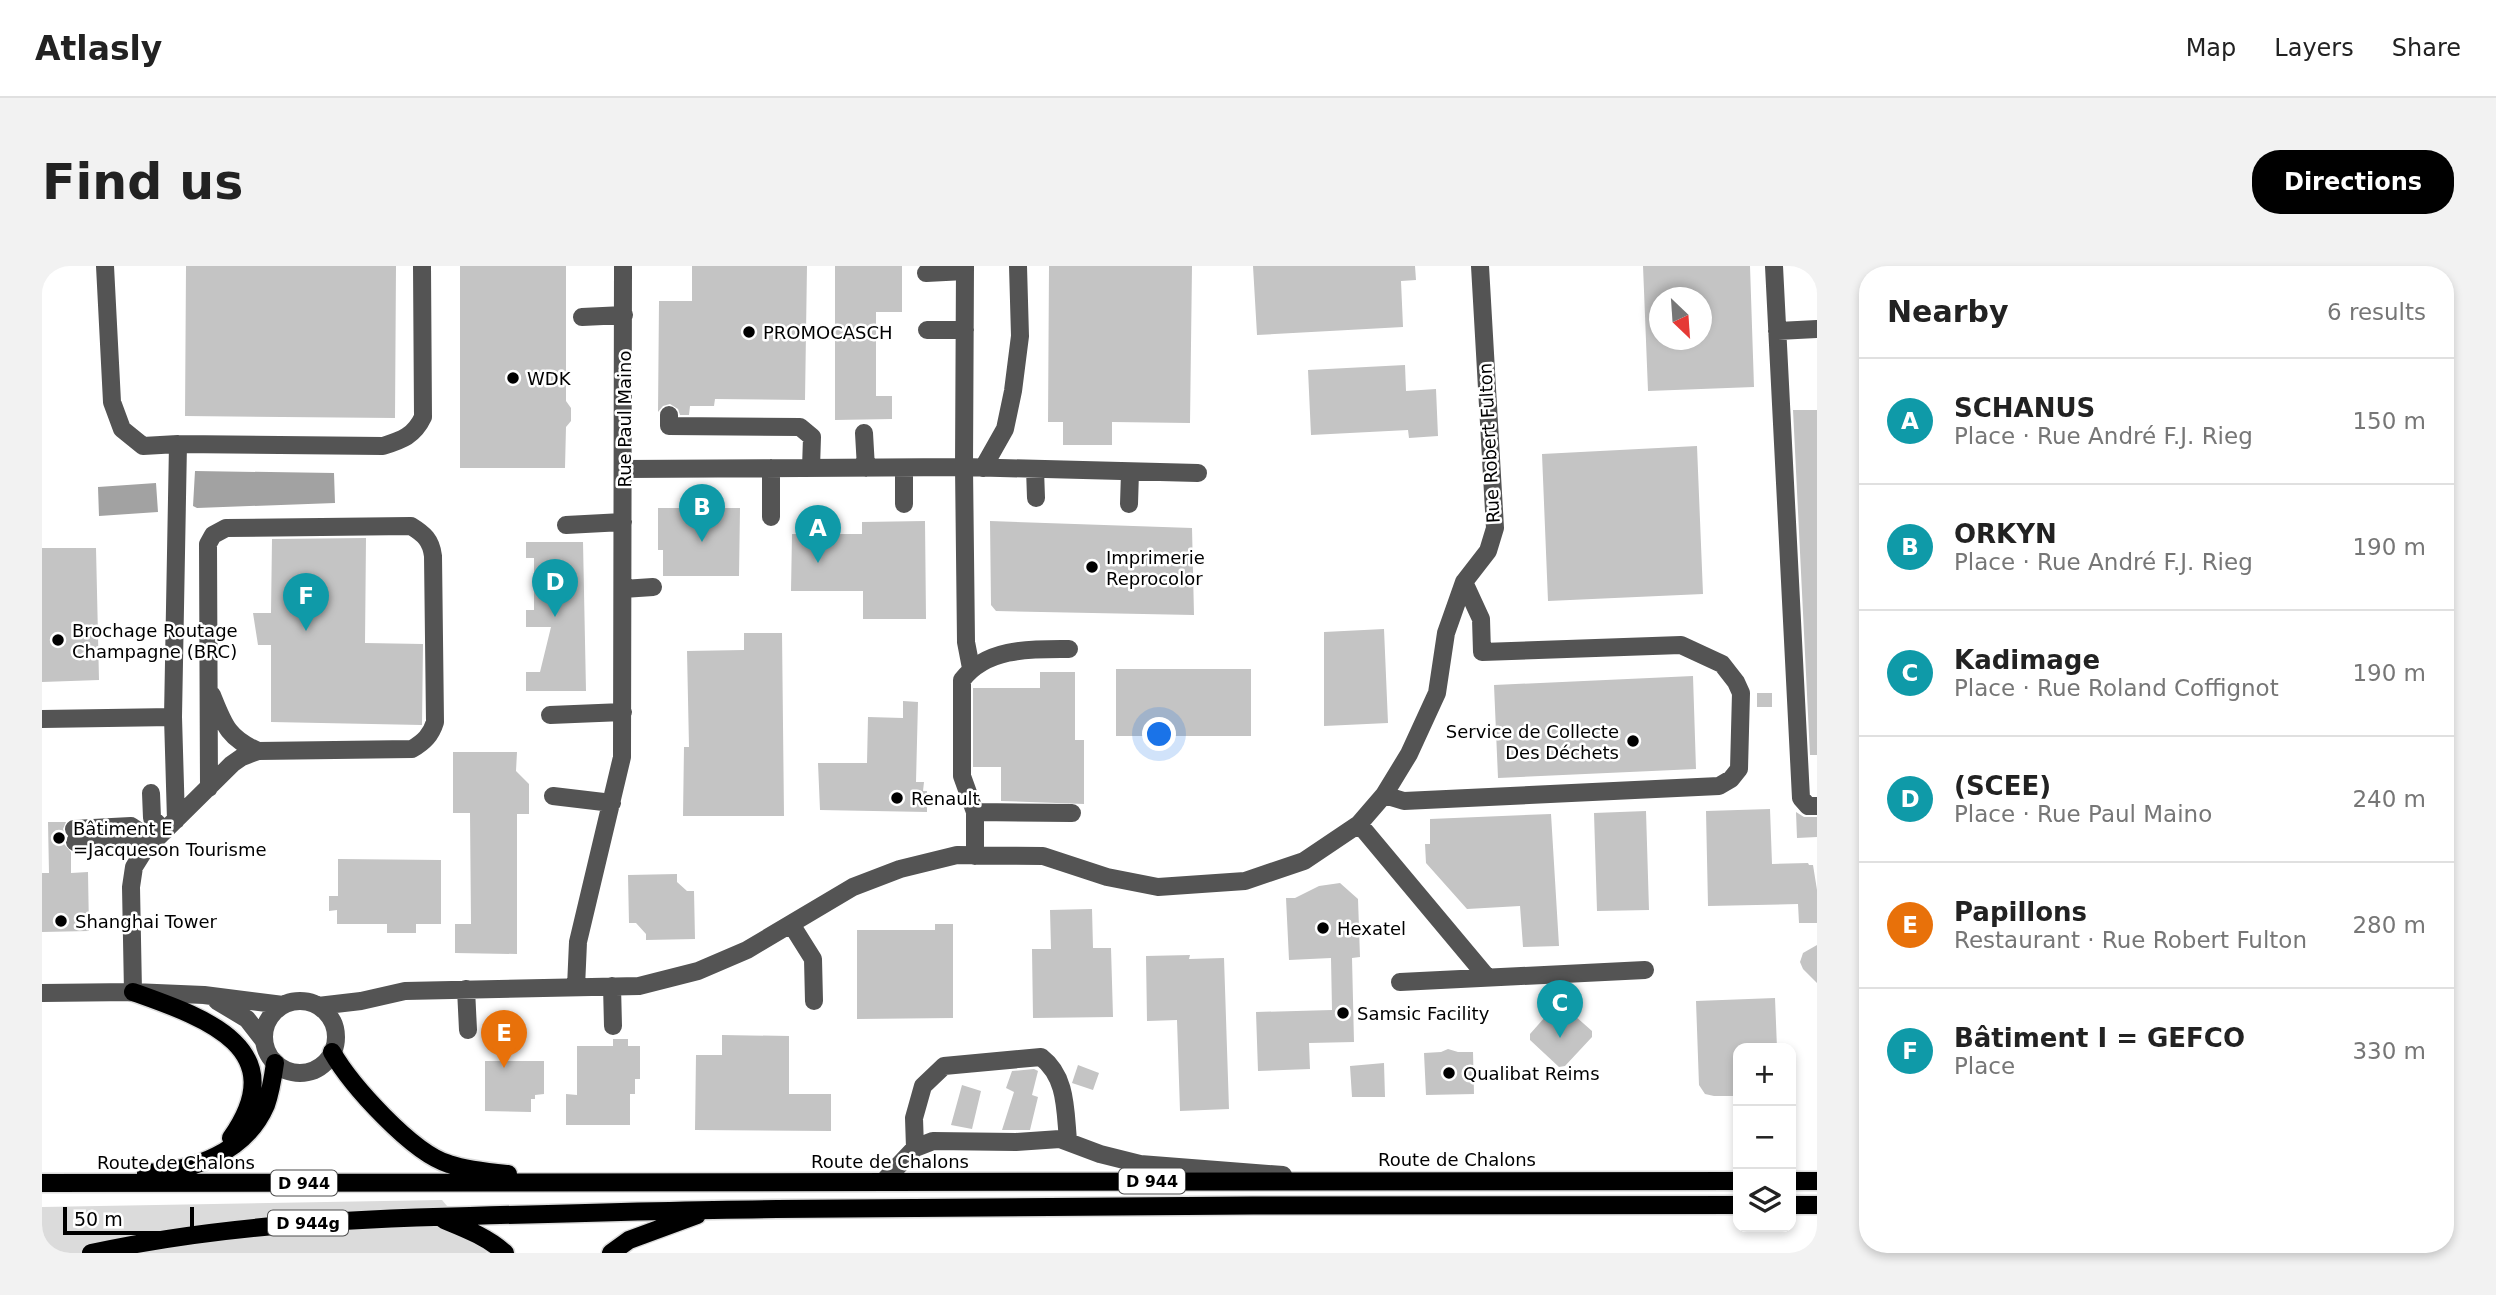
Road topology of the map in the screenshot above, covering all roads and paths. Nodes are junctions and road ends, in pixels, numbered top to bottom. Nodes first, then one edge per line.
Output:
1 (105, 266) edge
2 (422, 266) edge
3 (624, 266) edge
4 (1018, 266) edge
5 (1480, 266) edge
6 (1774, 266) edge
7 (965, 269) edge
8 (926, 273) dead end
9 (624, 315) junction
10 (582, 317) dead end
11 (1817, 329) edge
12 (927, 330) dead end
13 (965, 330) junction
14 (1777, 331) junction
15 (669, 415) dead end
16 (864, 433) dead end
17 (178, 444) junction
18 (964, 467) junction
19 (771, 468) junction
20 (811, 468) junction
21 (866, 468) junction
22 (904, 468) junction
23 (983, 468) junction
24 (624, 469) junction
25 (1035, 469) junction
26 (1130, 472) junction
27 (1198, 473) dead end
28 (1036, 498) dead end
29 (904, 504) dead end
30 (1129, 504) dead end
31 (771, 517) dead end
32 (624, 522) junction
33 (566, 525) dead end
34 (1464, 582) junction
35 (653, 587) dead end
36 (623, 589) junction
37 (1069, 649) dead end
38 (971, 668) junction
39 (208, 687) junction
40 (622, 712) junction
41 (550, 715) dead end
42 (173, 717) junction
43 (42, 719) edge
44 (258, 751) junction
45 (209, 788) junction
46 (151, 793) dead end
47 (1384, 795) junction
48 (553, 796) dead end
49 (612, 803) junction
50 (1817, 806) edge
51 (975, 812) junction
52 (1072, 813) dead end
53 (1359, 824) junction
54 (74, 835) dead end
55 (160, 836) junction
56 (975, 856) junction
57 (791, 924) junction
58 (1645, 970) dead end
59 (1487, 977) junction
60 (1400, 982) dead end
61 (612, 986) junction
62 (576, 987) junction
63 (466, 989) junction
64 (133, 992) junction
65 (42, 993) edge
66 (204, 995) junction
67 (361, 1001) junction
68 (814, 1001) dead end
69 (283, 1005) junction
70 (318, 1006) junction
71 (612, 1026) dead end
72 (468, 1030) dead end
73 (264, 1041) junction
74 (334, 1044) junction
75 (275, 1063) junction
76 (1068, 1140) junction
77 (915, 1148) junction
78 (220, 1154) junction
79 (42, 1180) edge
80 (1353, 1180) junction
81 (883, 1181) junction
82 (1733, 1181) edge
83 (1796, 1181) edge
84 (1817, 1181) edge
85 (567, 1183) junction
86 (1733, 1205) edge
87 (1796, 1205) edge
88 (1817, 1205) edge
89 (711, 1210) junction
90 (434, 1217) junction
91 (91, 1253) edge
92 (505, 1253) edge
93 (611, 1253) edge

1 - 17 street
2 - 17 street
3 - 9 street, Rue Paul Maino
4 - 23 street
5 - 34 street, Rue Robert Fulton
6 - 14 street
7 - 8 street
7 - 13 street
9 - 10 street
9 - 24 street, Rue Paul Maino
11 - 14 street
12 - 13 street
13 - 18 street
14 - 50 street
15 - 20 street
16 - 21 street
17 - 42 street
18 - 22 street
18 - 23 street
18 - 38 street
19 - 20 street
19 - 24 street
19 - 31 street
20 - 21 street
21 - 22 street
22 - 29 street
23 - 25 street
24 - 32 street, Rue Paul Maino
25 - 26 street
25 - 28 street
26 - 27 street
26 - 30 street
32 - 33 street
32 - 36 street, Rue Paul Maino
34 - 47 street, Rue Robert Fulton
34 - 47 street
35 - 36 street
36 - 40 street, Rue Paul Maino
37 - 38 street
38 - 51 street
39 - 44 street
39 - 44 street
39 - 45 street
40 - 41 street
40 - 49 street, Rue Paul Maino
42 - 43 street
42 - 55 street
44 - 45 street
45 - 55 street
46 - 55 street
47 - 53 street, Rue Robert Fulton
48 - 49 street
49 - 62 street, Rue Paul Maino
51 - 52 street
51 - 56 street
53 - 56 street, Rue Robert Fulton
53 - 59 street
54 - 55 street
55 - 64 street
56 - 57 street, Rue Robert Fulton
57 - 61 street, Rue Robert Fulton
57 - 68 street
58 - 59 street
59 - 60 street
61 - 62 street, Rue Robert Fulton
61 - 71 street
62 - 63 street, Rue Robert Fulton
63 - 67 street, Rue Robert Fulton
63 - 72 street
64 - 65 street
64 - 66 street
64 - 78 main road
66 - 69 street
66 - 73 street
67 - 70 street, Rue Robert Fulton
67 - 74 street
69 - 70 street
69 - 73 street
70 - 74 street
73 - 75 street
74 - 75 street
74 - 85 main road
75 - 78 main road
76 - 77 street
76 - 77 street
76 - 80 street
77 - 81 street
78 - 79 main road
79 - 85 main road, Route de Chalons / D 944
80 - 81 main road, Route de Chalons / D 944
80 - 82 main road, Route de Chalons / D 944
81 - 85 main road, Route de Chalons / D 944
83 - 84 main road
86 - 89 main road, D 944
87 - 88 main road
89 - 90 main road, D 944
89 - 93 main road
90 - 91 main road, D 944g
90 - 92 main road

